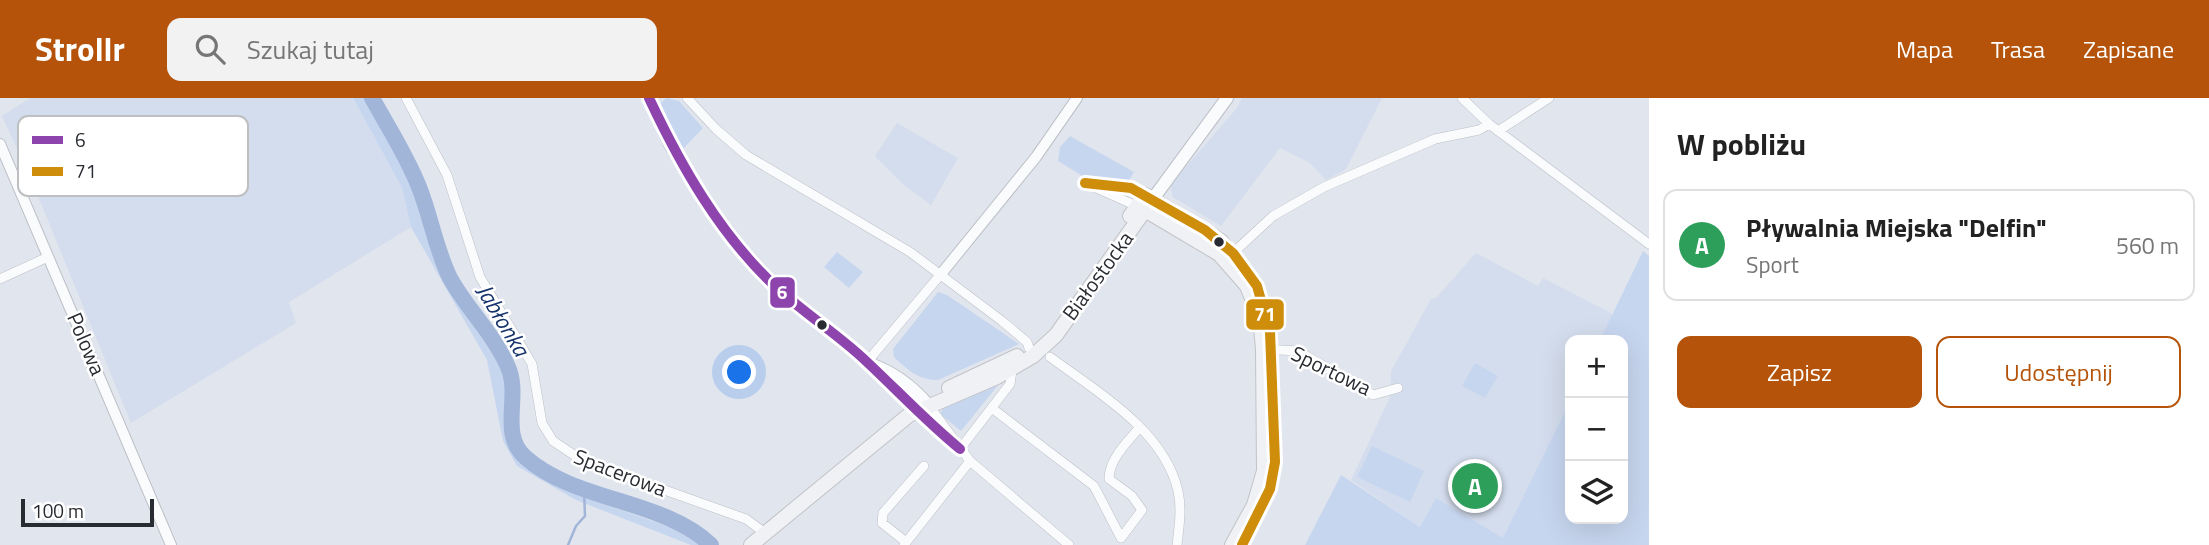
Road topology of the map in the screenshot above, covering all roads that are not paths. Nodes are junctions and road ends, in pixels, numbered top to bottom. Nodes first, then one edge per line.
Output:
1 (406, 98) edge
2 (650, 98) edge
3 (687, 98) edge
4 (1077, 98) edge
5 (1217, 98) edge
6 (1227, 98) edge
7 (1462, 98) edge
8 (1549, 98) edge
9 (1489, 124) junction
10 (1498, 131) junction
11 (0, 144) edge
12 (18, 186) edge
13 (22, 196) edge
14 (1145, 203) junction
15 (1649, 244) edge
16 (1233, 253) junction
17 (48, 257) junction
18 (941, 274) junction
19 (0, 279) edge
20 (1029, 348) junction
21 (1267, 349) junction
22 (871, 357) junction
23 (1050, 357) dead end
24 (1012, 370) junction
25 (1398, 388) dead end
26 (920, 406) junction
27 (993, 409) junction
28 (1139, 428) junction
29 (960, 449) junction
30 (970, 461) junction
31 (924, 466) dead end
32 (765, 533) junction
33 (905, 543) edge
34 (1177, 544) edge
35 (171, 545) edge
36 (751, 545) edge
37 (1069, 545) edge
38 (1232, 545) edge
39 (1242, 545) edge

1 - 32 street, Spacerowa
2 - 22 main road
3 - 18 street
4 - 18 street
5 - 14 main road, Białostocka
6 - 14 main road, Białostocka
7 - 9 street
8 - 10 street
9 - 10 street
9 - 16 street
10 - 15 street
11 - 12 street, Polowa
13 - 17 street, Polowa
14 - 14 street
14 - 16 main road
14 - 20 main road, Białostocka
14 - 21 main road
14 - 24 main road, Białostocka
16 - 21 main road
17 - 19 street
17 - 35 street, Polowa
18 - 20 street
18 - 22 street
20 - 26 main road, Białostocka
21 - 25 street, Sportowa
21 - 38 main road
21 - 39 main road
22 - 26 main road
22 - 26 main road
23 - 28 street
24 - 26 main road, Białostocka
24 - 27 street
26 - 29 street
26 - 32 main road
27 - 28 street
27 - 29 street
28 - 34 street
29 - 30 street
30 - 33 street
30 - 37 street
31 - 33 street
32 - 36 main road

